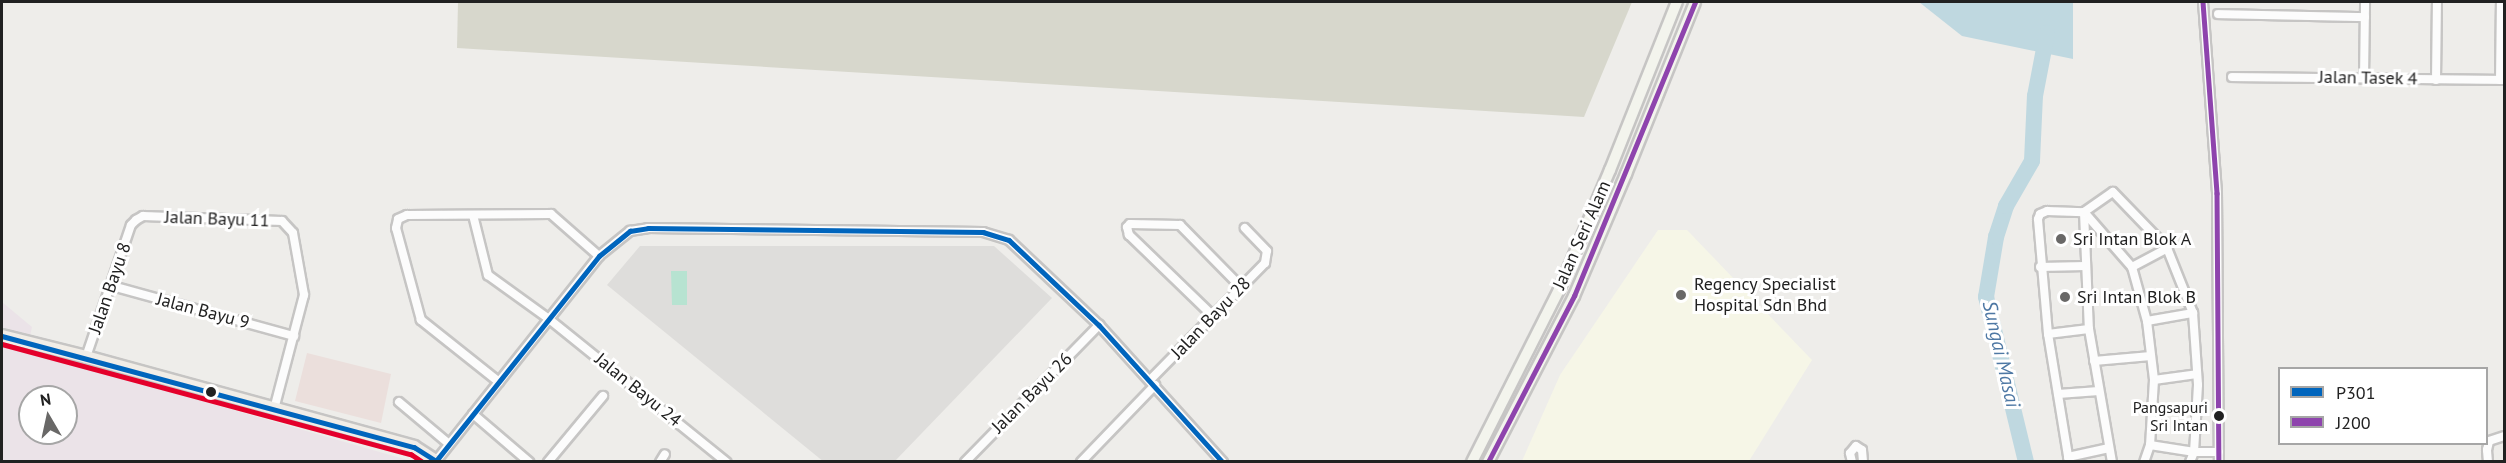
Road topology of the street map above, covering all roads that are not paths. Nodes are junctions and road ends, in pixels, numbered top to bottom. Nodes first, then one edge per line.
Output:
1 (1677, 2) edge
2 (1695, 2) edge
3 (2203, 2) edge
4 (2365, 2) edge
5 (2437, 2) edge
6 (2501, 2) edge
7 (2218, 14) dead end
8 (2365, 17) junction
9 (2232, 76) dead end
10 (2364, 78) junction
11 (2436, 80) junction
12 (2502, 80) edge
13 (2084, 212) junction
14 (473, 215) junction
15 (136, 220) joint
16 (1245, 228) dead end
17 (2167, 248) junction
18 (599, 256) junction
19 (2086, 266) junction
20 (2040, 267) junction
21 (2132, 267) junction
22 (112, 286) junction
23 (1241, 287) junction
24 (2193, 313) junction
25 (1213, 316) junction
26 (549, 319) junction
27 (2148, 321) junction
28 (1099, 325) junction
29 (2089, 329) junction
30 (2048, 334) junction
31 (2, 336) edge
32 (294, 336) junction
33 (2151, 356) junction
34 (86, 357) junction
35 (2094, 361) junction
36 (2197, 374) junction
37 (2154, 380) junction
38 (499, 382) junction
39 (1152, 383) junction
40 (2099, 391) junction
41 (2058, 394) junction
42 (603, 396) dead end
43 (399, 402) dead end
44 (274, 410) junction
45 (473, 414) junction
46 (2505, 436) edge
47 (449, 444) junction
48 (2150, 445) junction
49 (2109, 448) junction
50 (2194, 452) junction
51 (2219, 452) junction
52 (665, 454) dead end
53 (2069, 459) edge
54 (436, 461) edge
55 (530, 462) edge
56 (548, 462) edge
57 (660, 462) edge
58 (726, 462) edge
59 (964, 462) edge
60 (1081, 462) edge
61 (1223, 462) edge
62 (1472, 462) edge
63 (1488, 462) edge
64 (1851, 462) edge
65 (1863, 462) edge
66 (2112, 462) edge
67 (2144, 462) edge
68 (2190, 462) edge
69 (2219, 462) edge
70 (2488, 462) edge

1 - 62 main road, Jalan Seri Alam
2 - 63 main road, Jalan Seri Alam
3 - 51 street
4 - 8 street
5 - 11 street
6 - 12 street
7 - 8 street
8 - 10 street
9 - 10 street, Jalan Tasek 4
10 - 11 street, Jalan Tasek 4
11 - 12 street, Jalan Tasek 4
13 - 17 street
13 - 19 street
13 - 20 street
13 - 21 street
14 - 18 street
14 - 26 street, Jalan Bayu 24
14 - 38 street
15 - 22 street, Jalan Bayu 8
15 - 32 street, Jalan Bayu 11
16 - 23 street, Jalan Bayu 28
17 - 21 street
17 - 24 street
18 - 26 street
18 - 28 street
19 - 20 street
19 - 29 street
20 - 30 street
21 - 27 street
22 - 32 street, Jalan Bayu 9
22 - 34 street, Jalan Bayu 8
23 - 25 street, Jalan Bayu 28
23 - 25 street
24 - 27 street
24 - 36 street
25 - 39 street, Jalan Bayu 28
26 - 38 street
26 - 58 street, Jalan Bayu 24
27 - 33 street
28 - 39 street
28 - 59 street, Jalan Bayu 26
29 - 30 street
29 - 35 street
30 - 41 street
31 - 34 main road
32 - 44 street, Jalan Bayu 11
33 - 35 street
33 - 37 street
34 - 44 main road
35 - 40 street
36 - 37 street
36 - 50 street
37 - 48 street
38 - 45 street
39 - 60 street, Jalan Bayu 28
39 - 61 street
40 - 41 street
40 - 49 street
41 - 53 street
42 - 56 street
43 - 47 street
44 - 54 main road
45 - 47 street
45 - 55 street
46 - 70 street
47 - 54 street
48 - 50 street
48 - 67 street
49 - 53 street
49 - 66 street
50 - 51 street
50 - 68 street
51 - 69 street
52 - 57 street
64 - 65 street

